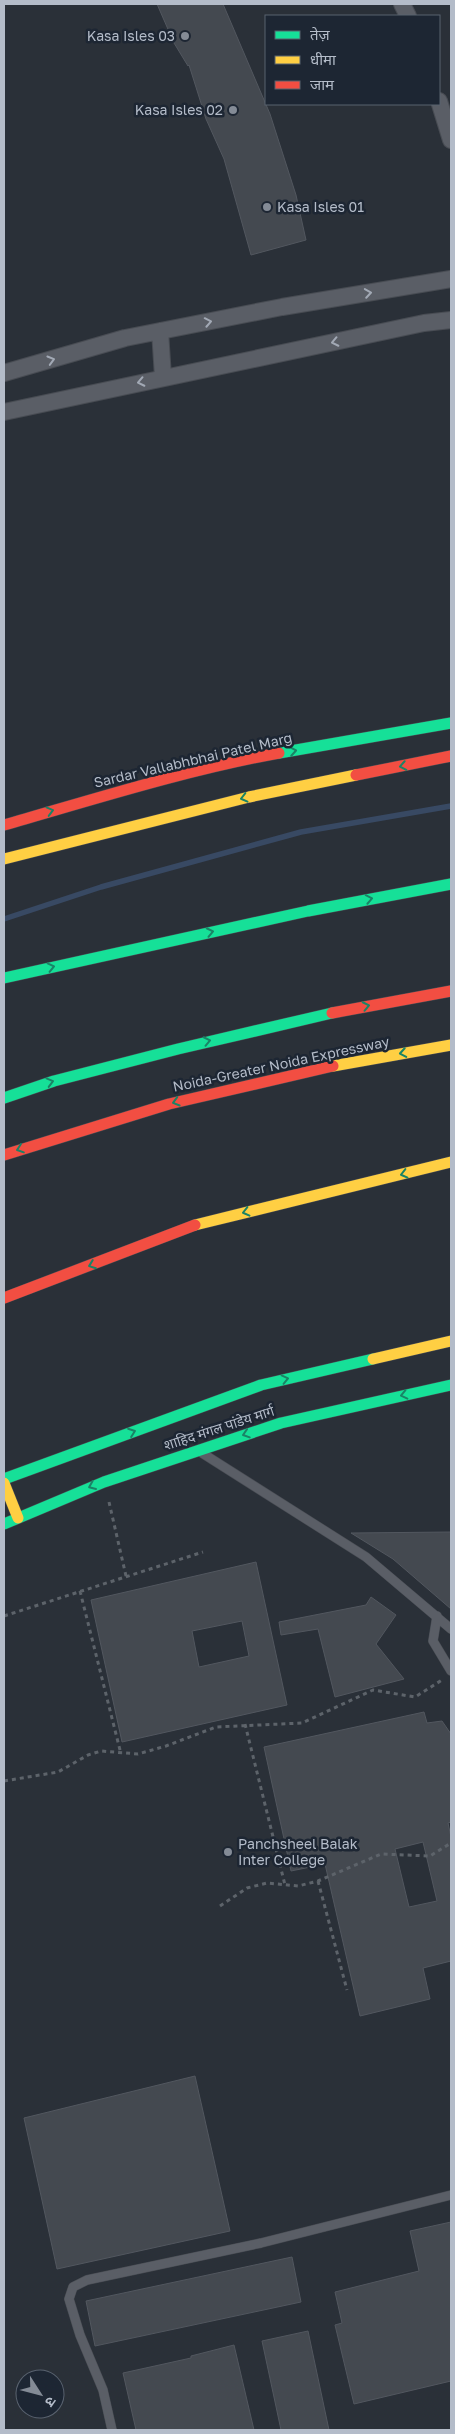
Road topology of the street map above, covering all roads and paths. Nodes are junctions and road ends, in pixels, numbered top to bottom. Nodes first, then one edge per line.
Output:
1 (440, 104) edge
2 (451, 140) edge
3 (451, 280) edge
4 (451, 320) edge
5 (160, 331) junction
6 (4, 373) edge
7 (163, 377) junction
8 (4, 412) edge
9 (451, 723) edge
10 (451, 756) edge
11 (4, 825) edge
12 (4, 859) edge
13 (451, 884) edge
14 (4, 978) edge
15 (451, 991) edge
16 (451, 1045) edge
17 (4, 1098) edge
18 (4, 1155) edge
19 (451, 1162) edge
20 (4, 1298) edge
21 (451, 1341) edge
22 (451, 1384) edge
23 (198, 1450) junction
24 (4, 1481) edge
25 (104, 1482) junction
26 (18, 1518) junction
27 (4, 1524) edge
28 (203, 1552) dead end
29 (126, 1576) junction
30 (80, 1591) junction
31 (4, 1616) edge
32 (437, 1616) junction
33 (451, 1630) edge
34 (451, 1671) edge
35 (444, 1679) dead end
36 (246, 1724) junction
37 (121, 1754) junction
38 (4, 1781) edge
39 (451, 1843) edge
40 (318, 1881) junction
41 (286, 1885) junction
42 (220, 1906) dead end
43 (347, 1990) dead end
44 (451, 2195) edge
45 (112, 2430) edge

1 - 2 street
5 -> 3 street
4 -> 7 street
6 -> 5 street
5 - 7 street
7 -> 8 street
11 -> 9 main road, Sardar Vallabhbhai Patel Marg
10 -> 12 main road
14 -> 13 main road
17 -> 15 main road
16 -> 18 main road, Noida-Greater Noida Expressway
19 -> 20 main road
24 -> 21 main road
22 -> 23 main road, शाहिद मंगल पांडेय मार्ग
23 - 25 main road, शाहिद मंगल पांडेय मार्ग
23 - 32 lane
24 - 26 main road
25 -> 26 main road, शाहिद मंगल पांडेय मार्ग
25 - 29 path
26 - 27 main road, शाहिद मंगल पांडेय मार्ग
28 - 29 path
29 - 30 path
30 - 31 path
30 - 37 path
32 - 33 lane
32 - 34 lane
35 - 36 path
36 - 37 path
36 - 41 path
37 - 38 path
39 - 40 path
40 - 41 path
40 - 43 path
41 - 42 path
44 - 45 lane

